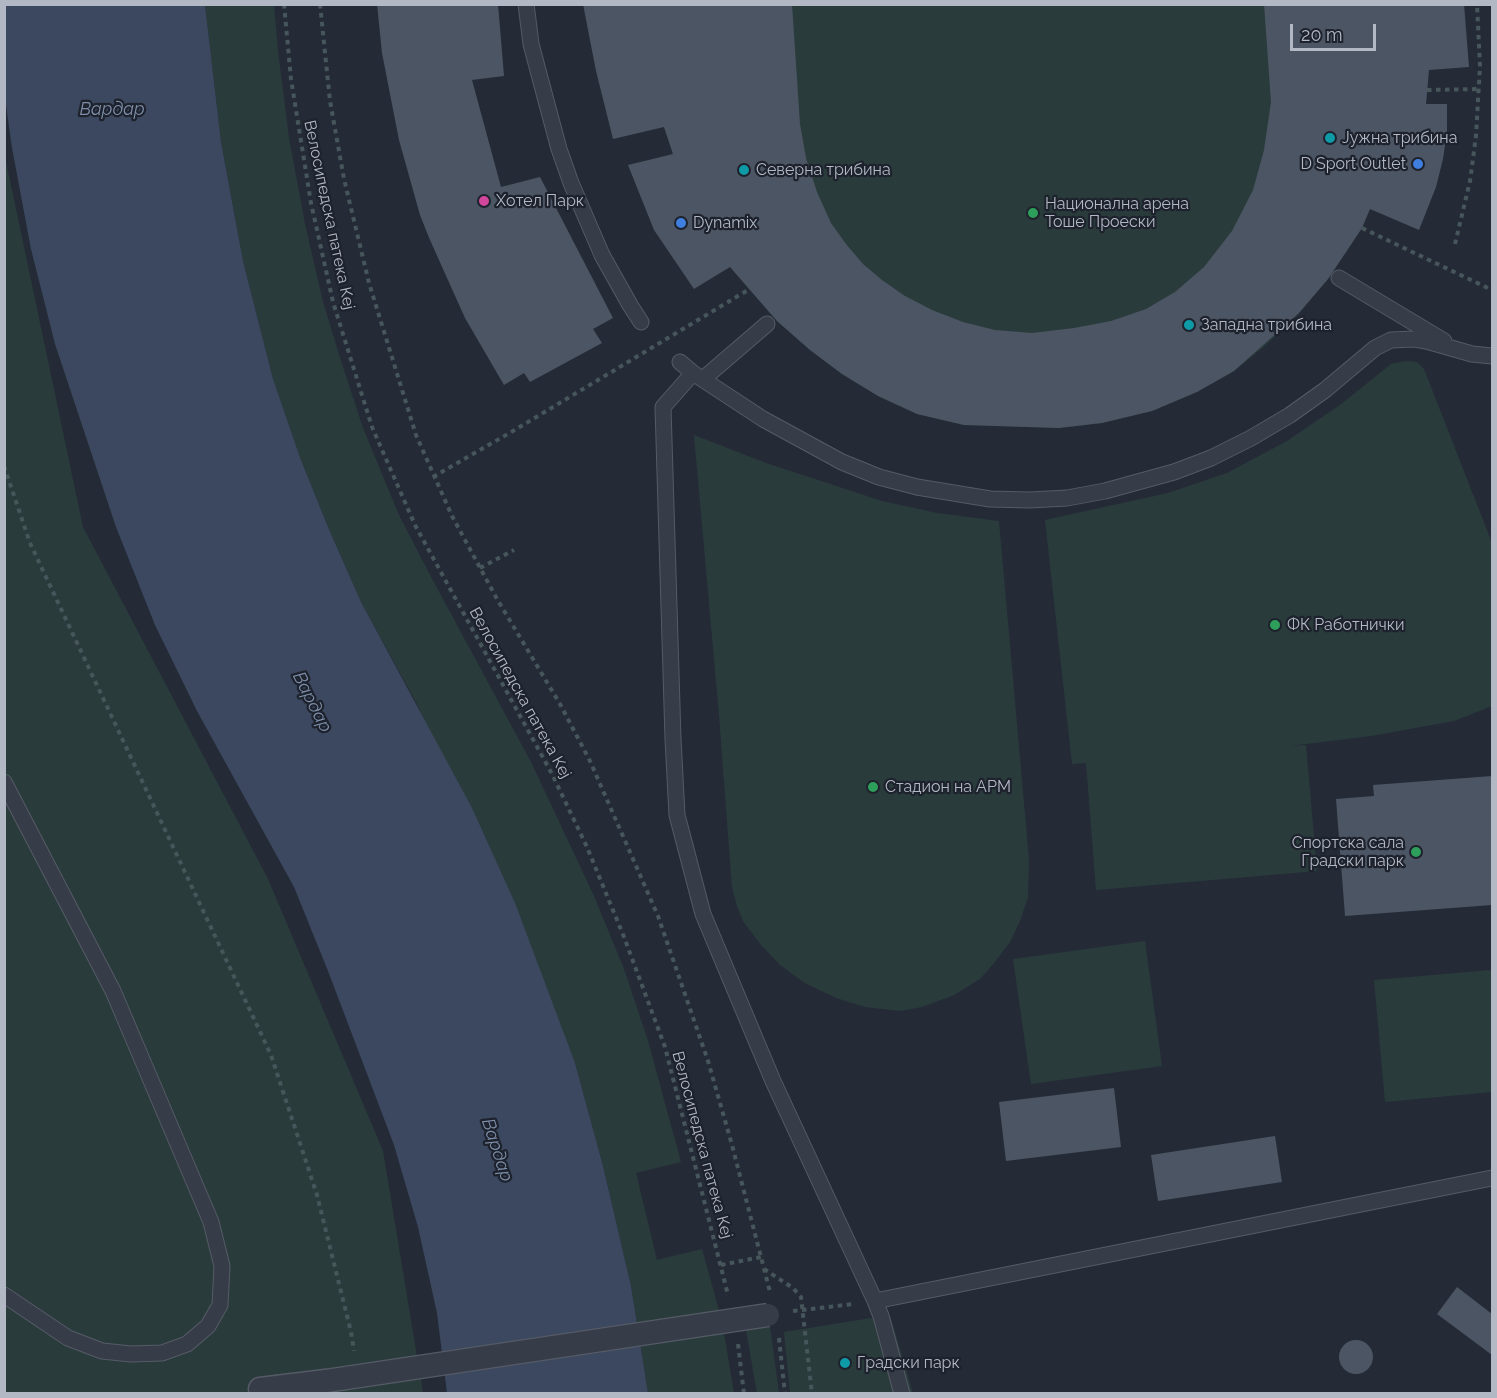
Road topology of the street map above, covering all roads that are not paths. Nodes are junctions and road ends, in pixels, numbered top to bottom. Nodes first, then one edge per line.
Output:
1 (526, 4) edge
2 (1339, 278) dead end
3 (642, 322) dead end
4 (767, 324) dead end
5 (1461, 351) junction
6 (1492, 356) edge
7 (680, 362) dead end
8 (1492, 365) edge
9 (698, 376) junction
10 (4, 782) edge
11 (1492, 1178) edge
12 (4, 1295) edge
13 (875, 1301) junction
14 (772, 1314) road end
15 (260, 1389) dead end
16 (902, 1394) edge

1 - 3 lane
2 - 5 lane
4 - 9 lane
5 - 6 lane
5 - 8 lane
5 - 9 lane
7 - 9 lane
9 - 13 lane
10 - 12 lane
11 - 13 lane
13 - 16 lane
14 - 15 street, bridge

